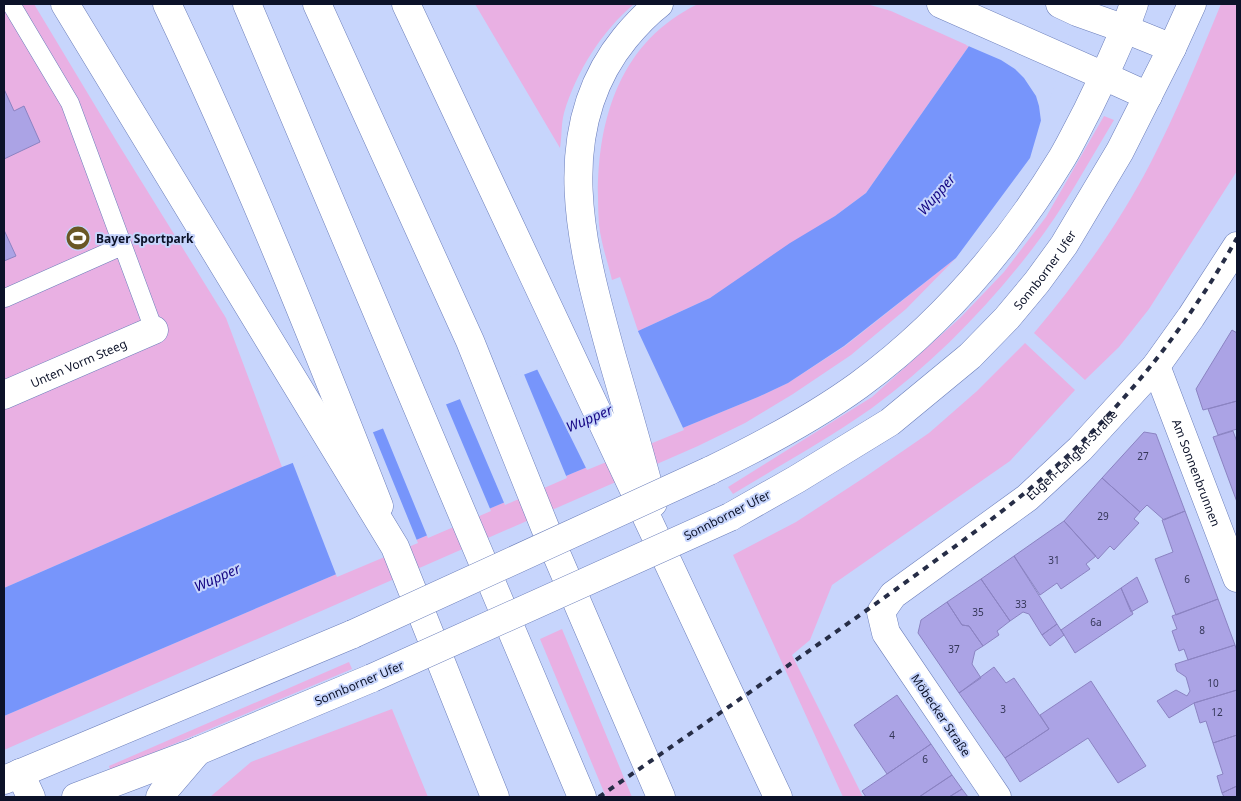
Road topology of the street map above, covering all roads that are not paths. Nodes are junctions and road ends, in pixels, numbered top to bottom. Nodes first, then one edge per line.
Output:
1 (11, 4) edge
2 (65, 4) edge
3 (167, 4) edge
4 (247, 4) edge
5 (317, 4) edge
6 (406, 4) edge
7 (660, 4) edge
8 (941, 4) edge
9 (1192, 4) edge
10 (1068, 8) edge
11 (1130, 16) edge
12 (1172, 48) junction
13 (1104, 76) junction
14 (1148, 96) junction
15 (122, 246) junction
16 (1237, 246) edge
17 (5, 298) dead end
18 (154, 330) joint
19 (1156, 366) junction
20 (4, 395) edge
21 (641, 488) junction
22 (395, 547) junction
23 (1237, 578) edge
24 (886, 634) joint
25 (198, 751) junction
26 (18, 783) edge
27 (76, 797) edge
28 (160, 797) edge
29 (495, 797) edge
30 (582, 797) edge
31 (661, 797) edge
32 (778, 797) edge
33 (997, 797) edge

1 - 15 lane
2 - 22 main road
3 - 22 main road
4 - 30 main road
5 - 31 main road
6 - 21 main road
7 - 21 main road
8 - 13 main road
9 - 12 main road, Sonnborner Ufer
10 - 11 main road
11 - 12 main road
11 - 13 main road
12 - 14 main road, Sonnborner Ufer
13 - 14 main road
13 - 26 main road, bridge
14 - 25 main road, Sonnborner Ufer, bridge
15 - 17 lane
15 - 18 lane
16 - 19 main road, Eugen-Langen-Straße
18 - 20 main road, Unten Vorm Steeg
19 - 23 main road, Am Sonnenbrunnen
19 - 24 main road, Eugen-Langen-Straße
21 - 32 main road
22 - 29 main road
24 - 33 main road, Möbecker Straße
25 - 27 main road, Sonnborner Ufer
25 - 28 main road

